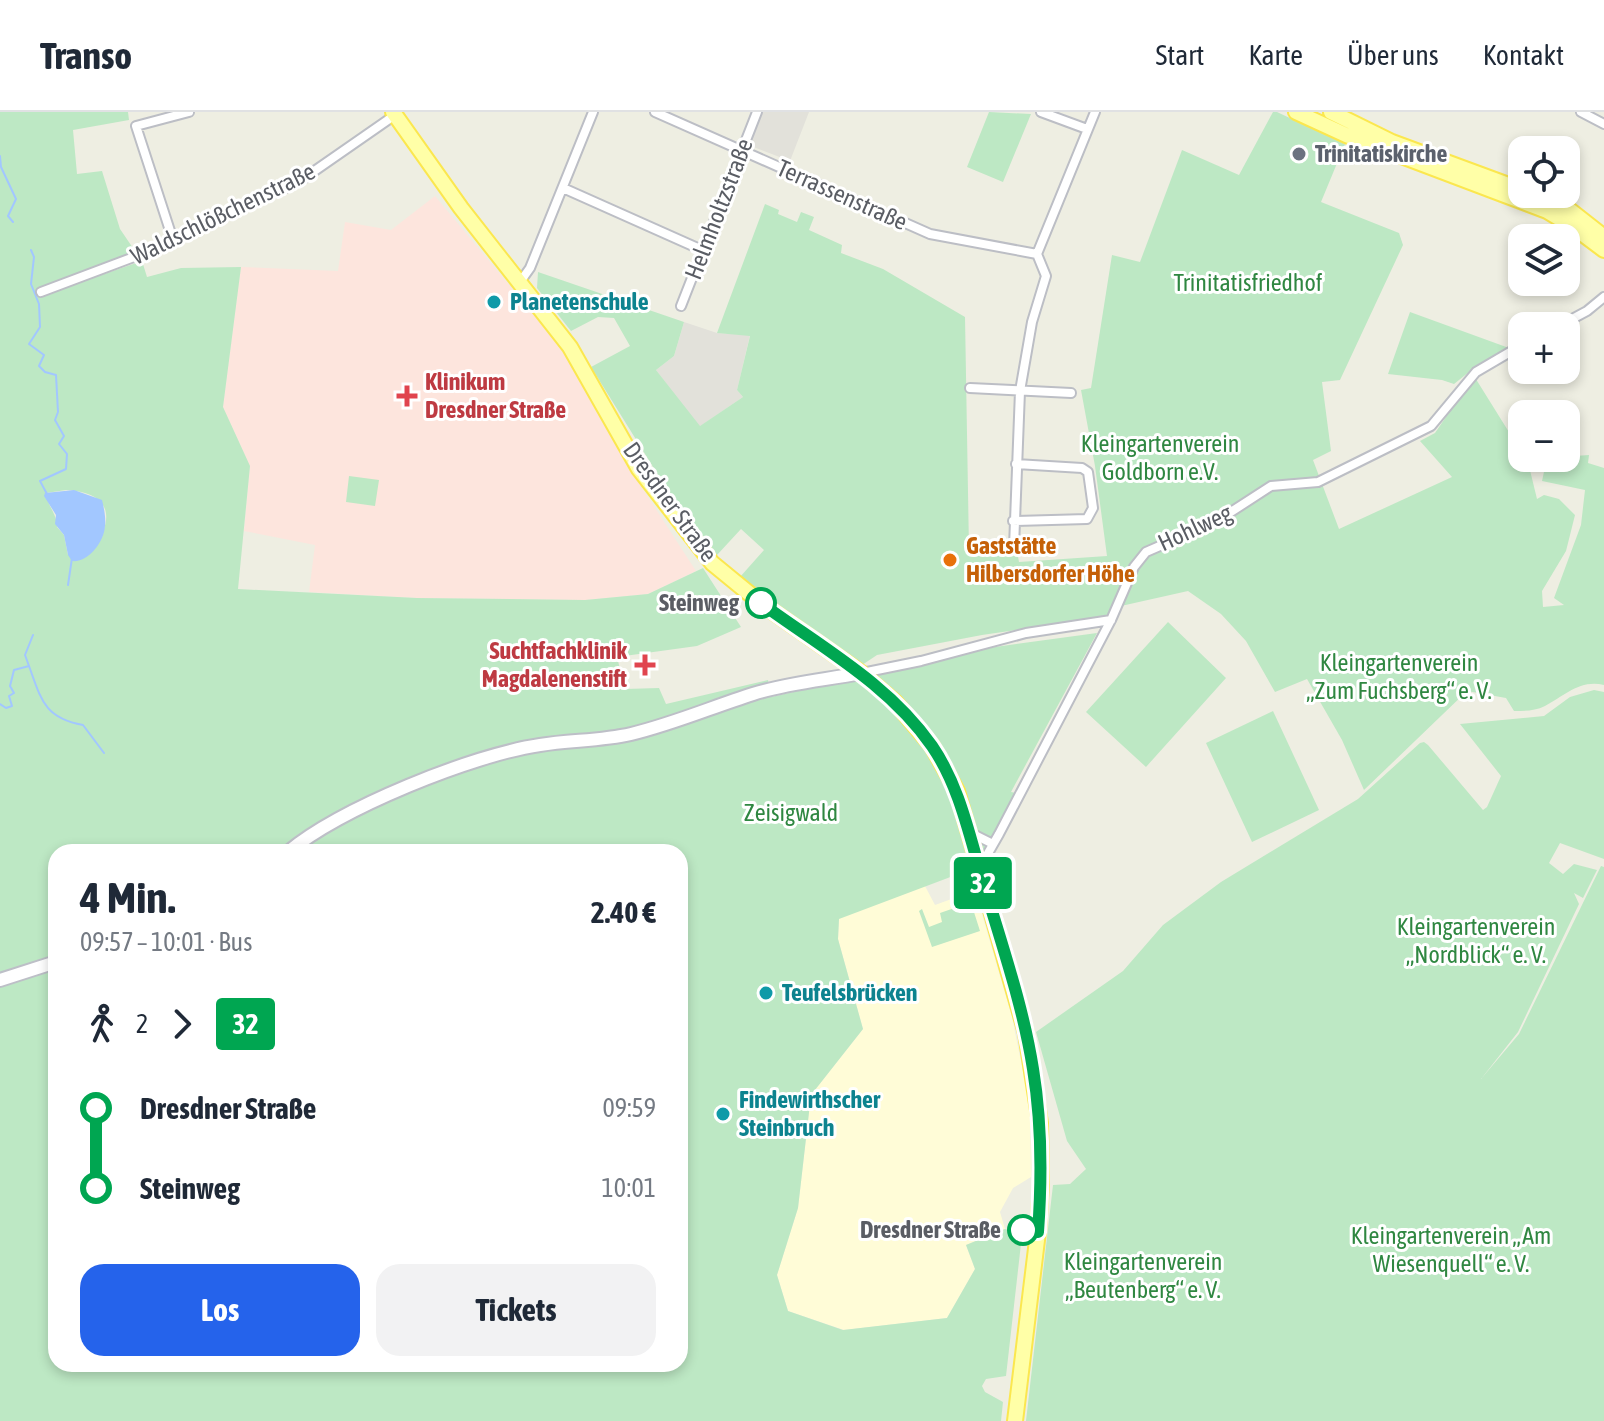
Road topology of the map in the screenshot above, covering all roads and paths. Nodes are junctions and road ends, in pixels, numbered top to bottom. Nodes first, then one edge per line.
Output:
1 (189, 112) edge
2 (593, 112) edge
3 (655, 112) edge
4 (757, 112) edge
5 (1041, 112) edge
6 (1095, 112) edge
7 (1296, 112) edge
8 (1331, 112) edge
9 (1581, 112) edge
10 (394, 114) edge
11 (1604, 124) edge
12 (1087, 129) junction
13 (741, 150) junction
14 (1508, 185) edge
15 (563, 188) junction
16 (1564, 208) edge
17 (1604, 237) edge
18 (173, 240) junction
19 (702, 250) junction
20 (1604, 250) edge
21 (1037, 254) junction
22 (520, 282) junction
23 (41, 292) dead end
24 (1604, 297) edge
25 (681, 306) dead end
26 (1580, 315) edge
27 (1508, 353) edge
28 (970, 388) dead end
29 (1020, 391) junction
30 (1071, 393) dead end
31 (1016, 464) junction
32 (1013, 521) junction
33 (1014, 547) dead end
34 (1111, 620) junction
35 (861, 673) junction
36 (969, 832) junction
37 (298, 844) edge
38 (993, 844) junction
39 (978, 864) junction
40 (48, 965) edge
41 (0, 980) edge
42 (1015, 1421) edge

1 - 18 street
2 - 15 street
3 - 13 street, Terrassenstraße
4 - 13 street, Helmholtzstraße
5 - 12 street
6 - 12 street
7 - 20 main road
8 - 14 main road
9 - 11 street
10 - 18 street, Waldschlößchenstraße
10 - 22 main road, Dresdner Straße
12 - 21 street
13 - 19 street, Helmholtzstraße
13 - 21 street, Terrassenstraße
15 - 19 street
15 - 22 street
16 - 17 main road
18 - 23 street, Waldschlößchenstraße
19 - 25 street, Helmholtzstraße
21 - 29 street
22 - 35 main road, Dresdner Straße
24 - 26 street
27 - 34 street, Hohlweg
28 - 29 street
29 - 30 street
29 - 31 street
31 - 32 street
31 - 32 street
32 - 33 street
34 - 35 street
34 - 38 street, Hohlweg
35 - 36 main road, Dresdner Straße
35 - 37 street
36 - 38 street
36 - 39 main road, Dresdner Straße
38 - 39 street, Hohlweg
39 - 42 main road, Dresdner Straße
40 - 41 street

